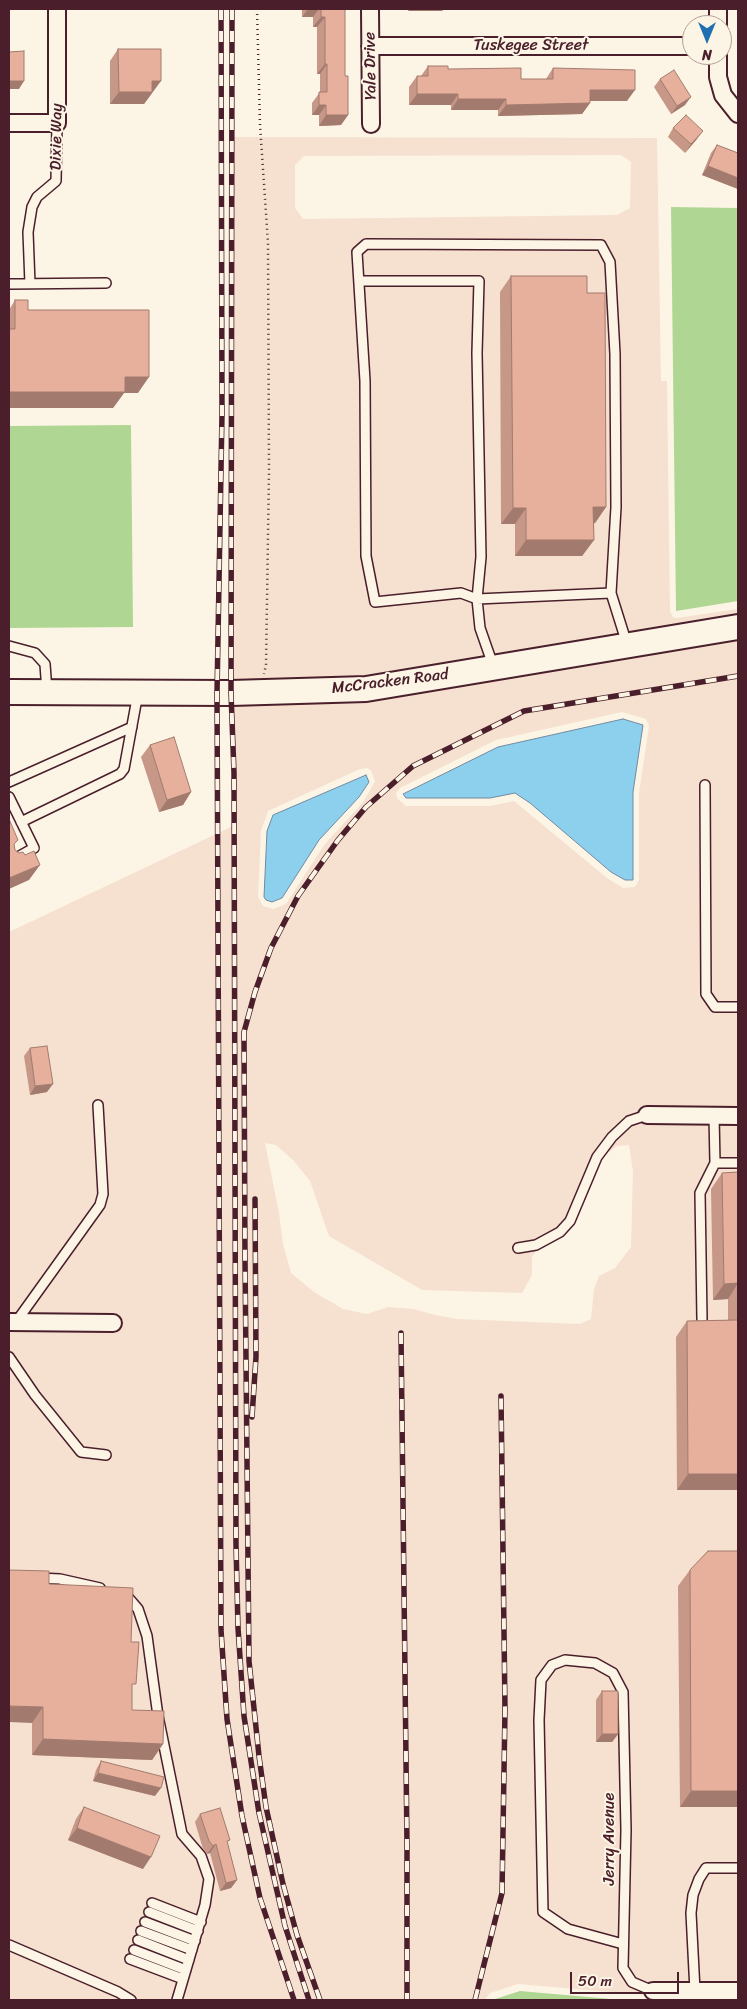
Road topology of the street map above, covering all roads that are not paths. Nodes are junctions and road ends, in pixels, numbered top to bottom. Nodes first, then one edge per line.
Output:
1 (57, 9) edge
2 (370, 9) edge
3 (370, 46) junction
4 (682, 46) edge
5 (718, 65) edge
6 (738, 114) edge
7 (9, 123) edge
8 (58, 123) junction
9 (371, 124) dead end
10 (359, 282) junction
11 (106, 283) dead end
12 (9, 284) edge
13 (30, 284) junction
14 (611, 593) junction
15 (477, 598) junction
16 (738, 627) edge
17 (627, 645) junction
18 (9, 646) edge
19 (494, 668) junction
20 (9, 692) edge
21 (47, 692) junction
22 (138, 693) junction
23 (132, 728) junction
24 (9, 782) edge
25 (705, 785) dead end
26 (9, 797) edge
27 (21, 822) junction
28 (9, 862) edge
29 (738, 1007) edge
30 (98, 1105) dead end
31 (647, 1115) joint
32 (714, 1116) junction
33 (738, 1116) edge
34 (715, 1163) junction
35 (738, 1163) edge
36 (518, 1248) dead end
37 (702, 1319) edge
38 (12, 1322) edge
39 (112, 1323) dead end
40 (9, 1357) edge
41 (106, 1455) dead end
42 (26, 1578) edge
43 (738, 1868) edge
44 (152, 1903) dead end
45 (149, 1912) dead end
46 (145, 1922) dead end
47 (200, 1922) junction
48 (141, 1931) dead end
49 (198, 1931) junction
50 (138, 1940) dead end
51 (195, 1941) junction
52 (623, 1944) junction
53 (9, 1945) edge
54 (134, 1950) dead end
55 (192, 1950) junction
56 (130, 1959) dead end
57 (189, 1960) junction
58 (186, 1970) junction
59 (183, 1980) junction
60 (653, 1991) joint
61 (695, 1991) junction
62 (738, 1991) edge
63 (131, 2000) edge
64 (177, 2000) edge

1 - 8 street, Dixie Way
2 - 3 street, Yale Drive
3 - 4 street, Tuskegee Street
3 - 9 street, Yale Drive
5 - 6 street
7 - 8 street
8 - 13 lane, Dixie Way
10 - 14 lane
10 - 15 lane
10 - 15 lane
11 - 13 lane
12 - 13 lane
14 - 15 lane
14 - 17 lane
15 - 19 lane
16 - 17 street, McCracken Road
17 - 19 street, McCracken Road
18 - 21 lane
19 - 22 street, McCracken Road
20 - 21 street, McCracken Road
21 - 22 street, McCracken Road
22 - 23 lane
23 - 24 lane
23 - 27 lane
25 - 29 lane
26 - 27 lane
27 - 28 lane
30 - 38 lane
31 - 32 street
31 - 36 lane
32 - 33 street
32 - 34 lane
34 - 35 lane
34 - 37 lane
38 - 39 street
40 - 41 lane
42 - 47 lane
43 - 61 lane
44 - 47 lane
45 - 49 lane
46 - 51 lane
47 - 49 lane
48 - 55 lane
49 - 51 lane
50 - 57 lane
51 - 55 lane
52 - 52 lane, Jerry Avenue
52 - 60 lane, Jerry Avenue
53 - 63 lane
54 - 58 lane
55 - 57 lane
56 - 59 lane
57 - 58 lane
58 - 59 lane
59 - 64 lane
60 - 61 street
61 - 62 street

